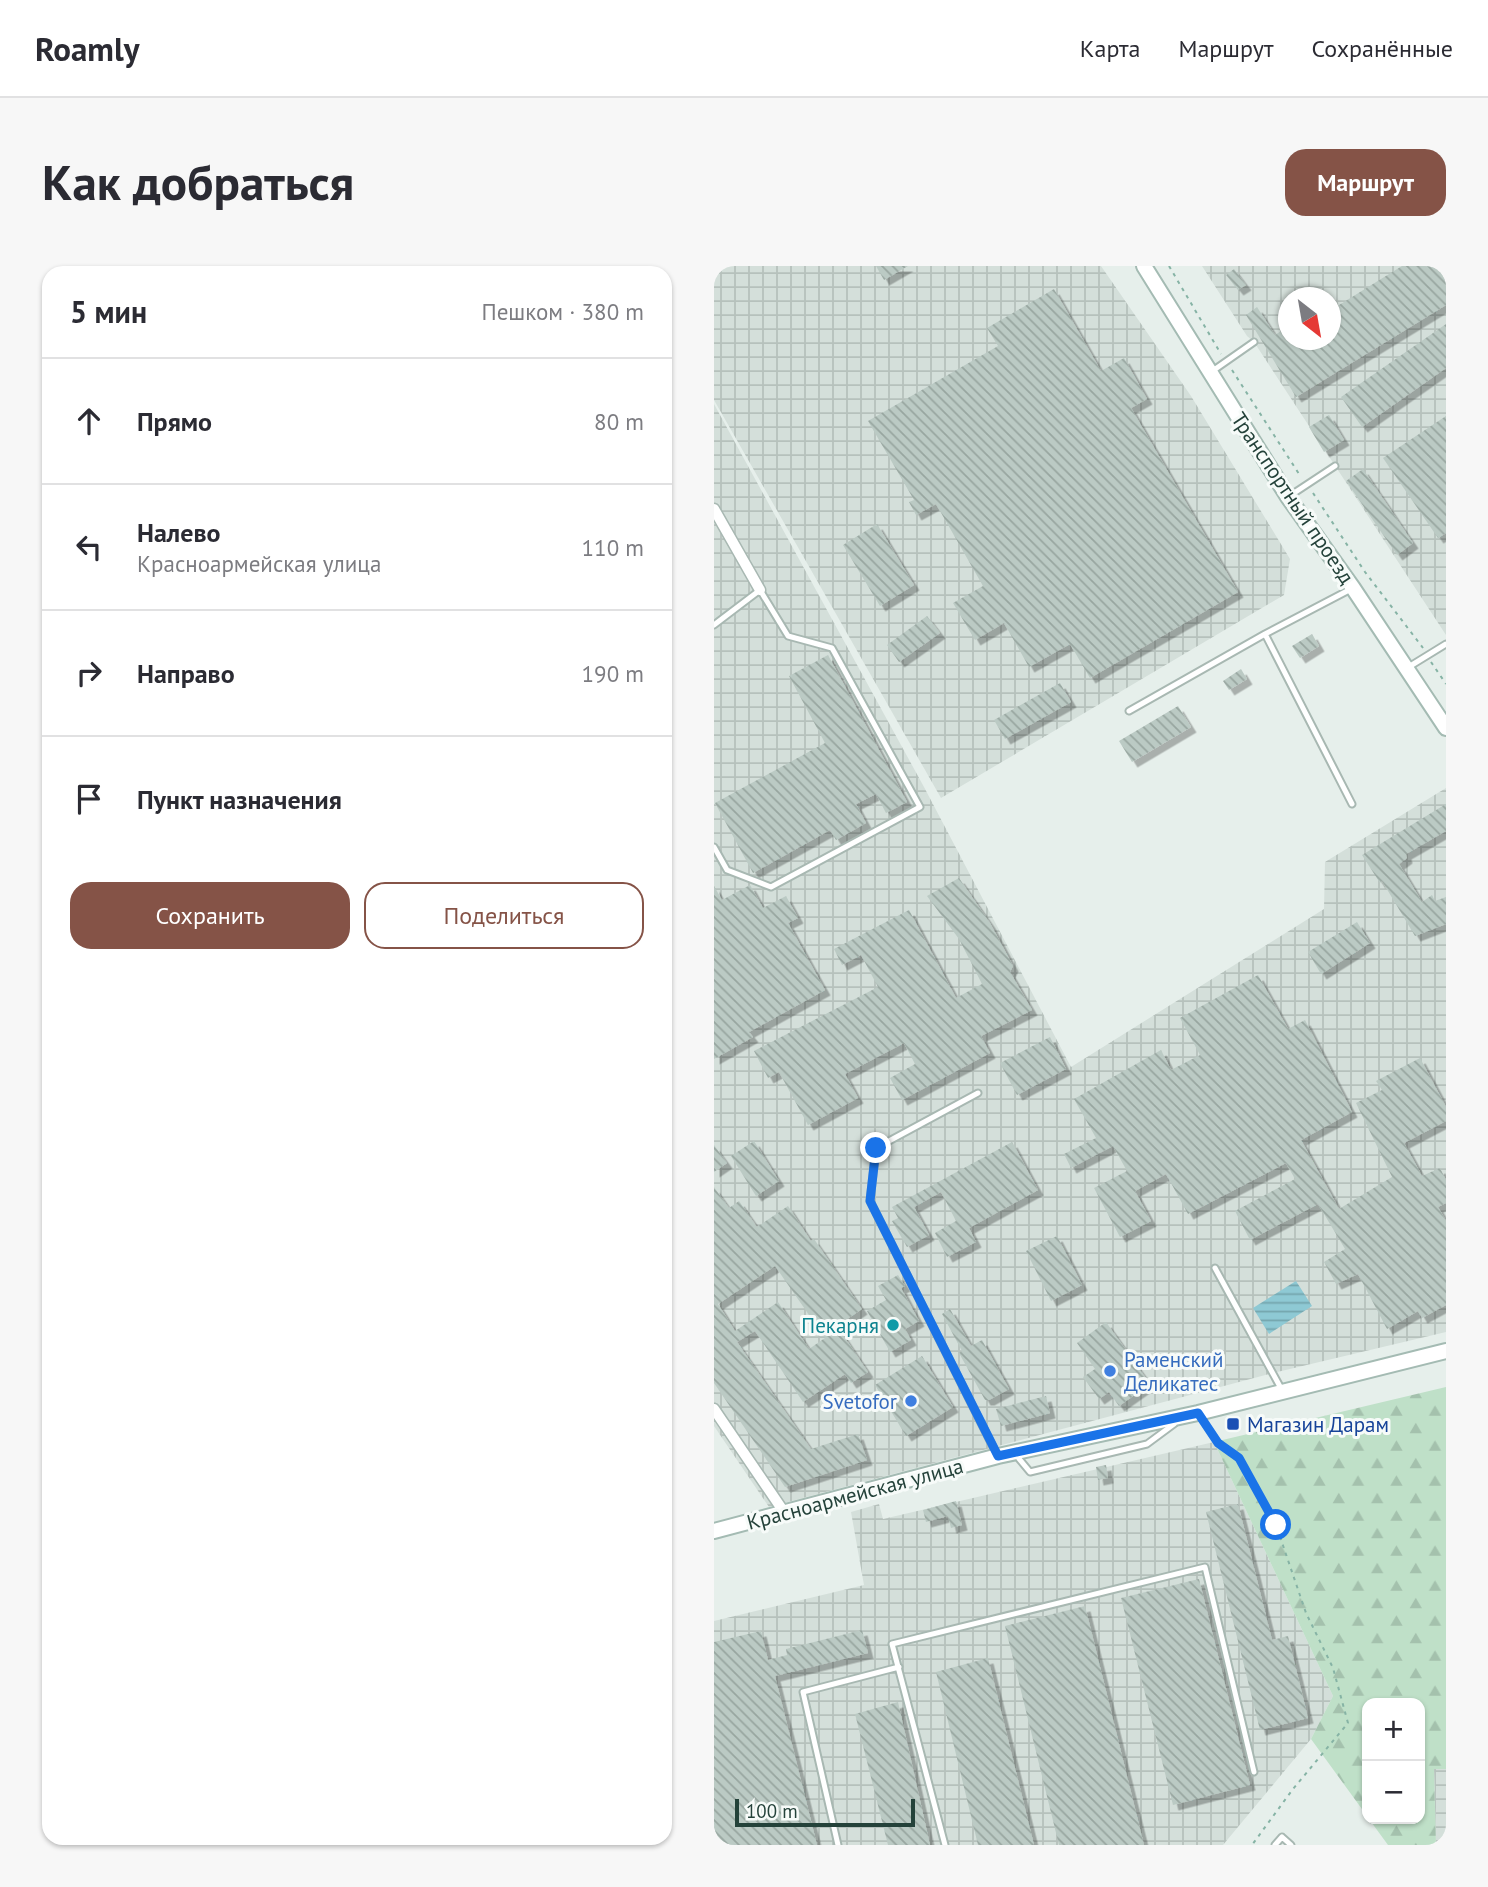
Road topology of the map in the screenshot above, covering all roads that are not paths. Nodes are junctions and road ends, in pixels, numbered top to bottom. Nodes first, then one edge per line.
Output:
1 (1144, 266) edge
2 (1254, 342) dead end
3 (1211, 372) junction
4 (1335, 466) dead end
5 (1288, 496) junction
6 (714, 509) edge
7 (1353, 588) junction
8 (760, 590) junction
9 (714, 625) edge
10 (1265, 634) junction
11 (1446, 644) edge
12 (1407, 668) junction
13 (1129, 711) dead end
14 (1446, 728) edge
15 (1352, 804) dead end
16 (714, 847) edge
17 (978, 1093) dead end
18 (1214, 1268) dead end
19 (1446, 1351) edge
20 (1283, 1392) junction
21 (714, 1409) edge
22 (1191, 1414) junction
23 (1014, 1453) junction
24 (998, 1456) junction
25 (784, 1512) junction
26 (714, 1531) edge
27 (899, 1667) junction
28 (1254, 1772) dead end
29 (838, 1845) edge
30 (945, 1845) edge
31 (1275, 1845) edge
32 (1291, 1845) edge

1 - 3 street, Транспортный проезд
2 - 3 lane
3 - 5 street, Транспортный проезд
4 - 5 lane
5 - 7 street, Транспортный проезд
6 - 8 street
7 - 10 lane
7 - 12 street, Транспортный проезд
8 - 9 lane
8 - 16 lane
10 - 13 lane
10 - 15 lane
11 - 12 lane
12 - 14 street, Транспортный проезд
17 - 24 lane
18 - 20 lane
19 - 20 street, Красноармейская улица
20 - 22 street, Красноармейская улица
21 - 25 street
22 - 23 street, Красноармейская улица
22 - 23 lane
23 - 24 street, Красноармейская улица
24 - 25 street, Красноармейская улица
25 - 26 street, Красноармейская улица
27 - 28 lane
27 - 29 lane
27 - 30 lane
31 - 32 lane

